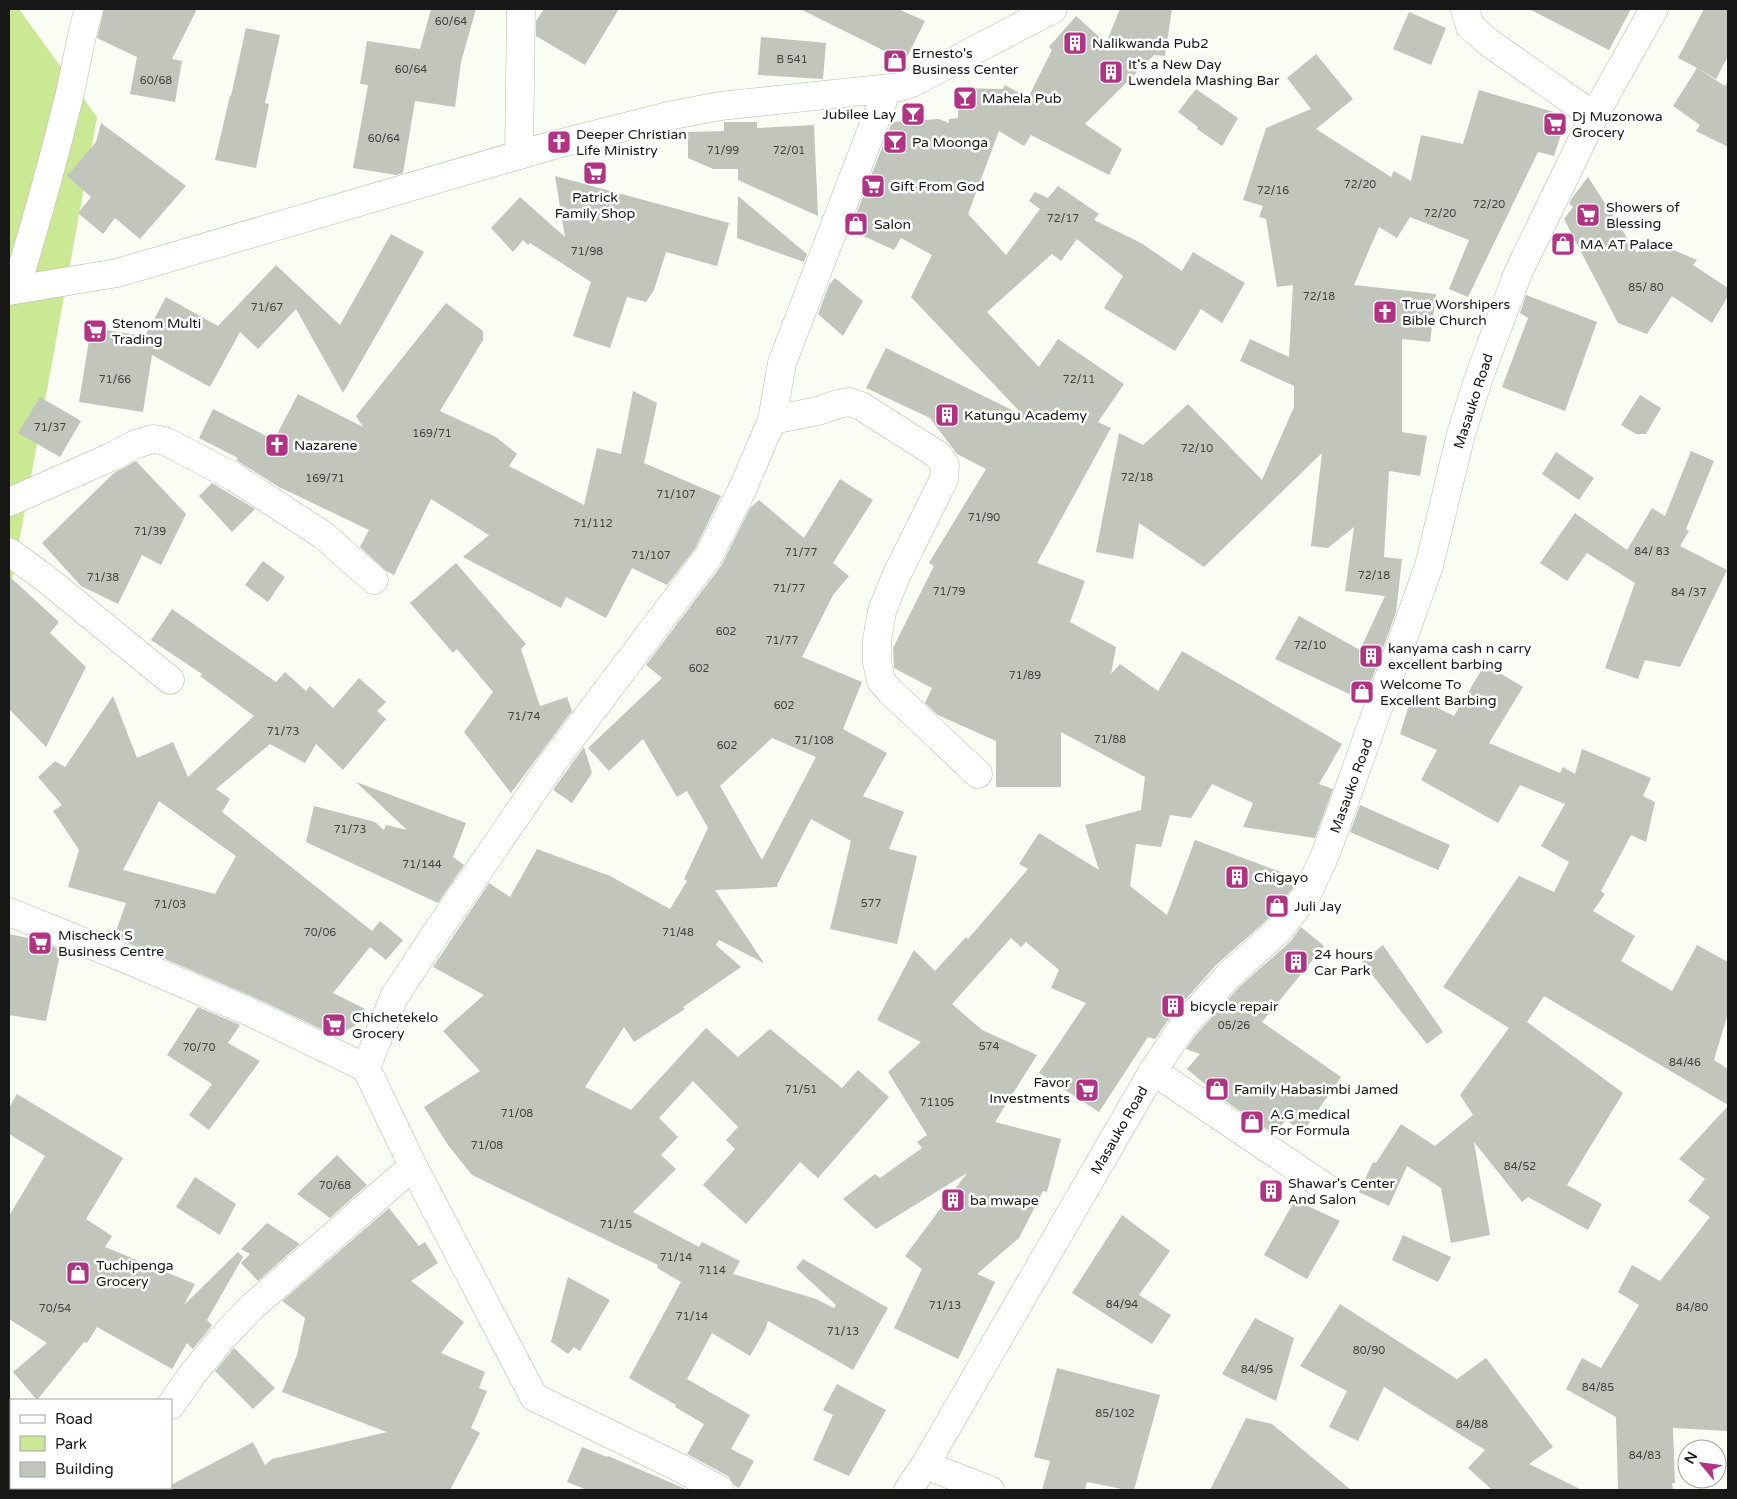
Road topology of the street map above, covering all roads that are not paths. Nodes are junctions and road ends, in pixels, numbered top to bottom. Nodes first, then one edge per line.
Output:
1 (89, 9) edge
2 (521, 9) edge
3 (1053, 9) edge
4 (1465, 9) edge
5 (1654, 9) edge
6 (887, 90) junction
7 (1594, 116) junction
8 (519, 155) junction
9 (13, 289) edge
10 (772, 420) junction
11 (9, 502) edge
12 (9, 552) edge
13 (374, 580) dead end
14 (170, 680) dead end
15 (978, 774) dead end
16 (9, 912) edge
17 (366, 1068) junction
18 (1153, 1071) junction
19 (413, 1166) junction
20 (1331, 1190) dead end
21 (172, 1404) edge
22 (925, 1465) junction
23 (720, 1490) edge
24 (908, 1490) edge
25 (990, 1490) edge

1 - 9 street
2 - 8 street
3 - 6 street
4 - 7 street
5 - 7 street, Masauko Road
6 - 8 street
6 - 10 street
7 - 18 street, Masauko Road
8 - 9 street
10 - 15 street
10 - 17 street
11 - 13 street
12 - 14 street
16 - 17 street
17 - 19 street
18 - 20 street
18 - 22 street, Masauko Road
19 - 21 street
19 - 23 street
22 - 24 street, Masauko Road
22 - 25 street

